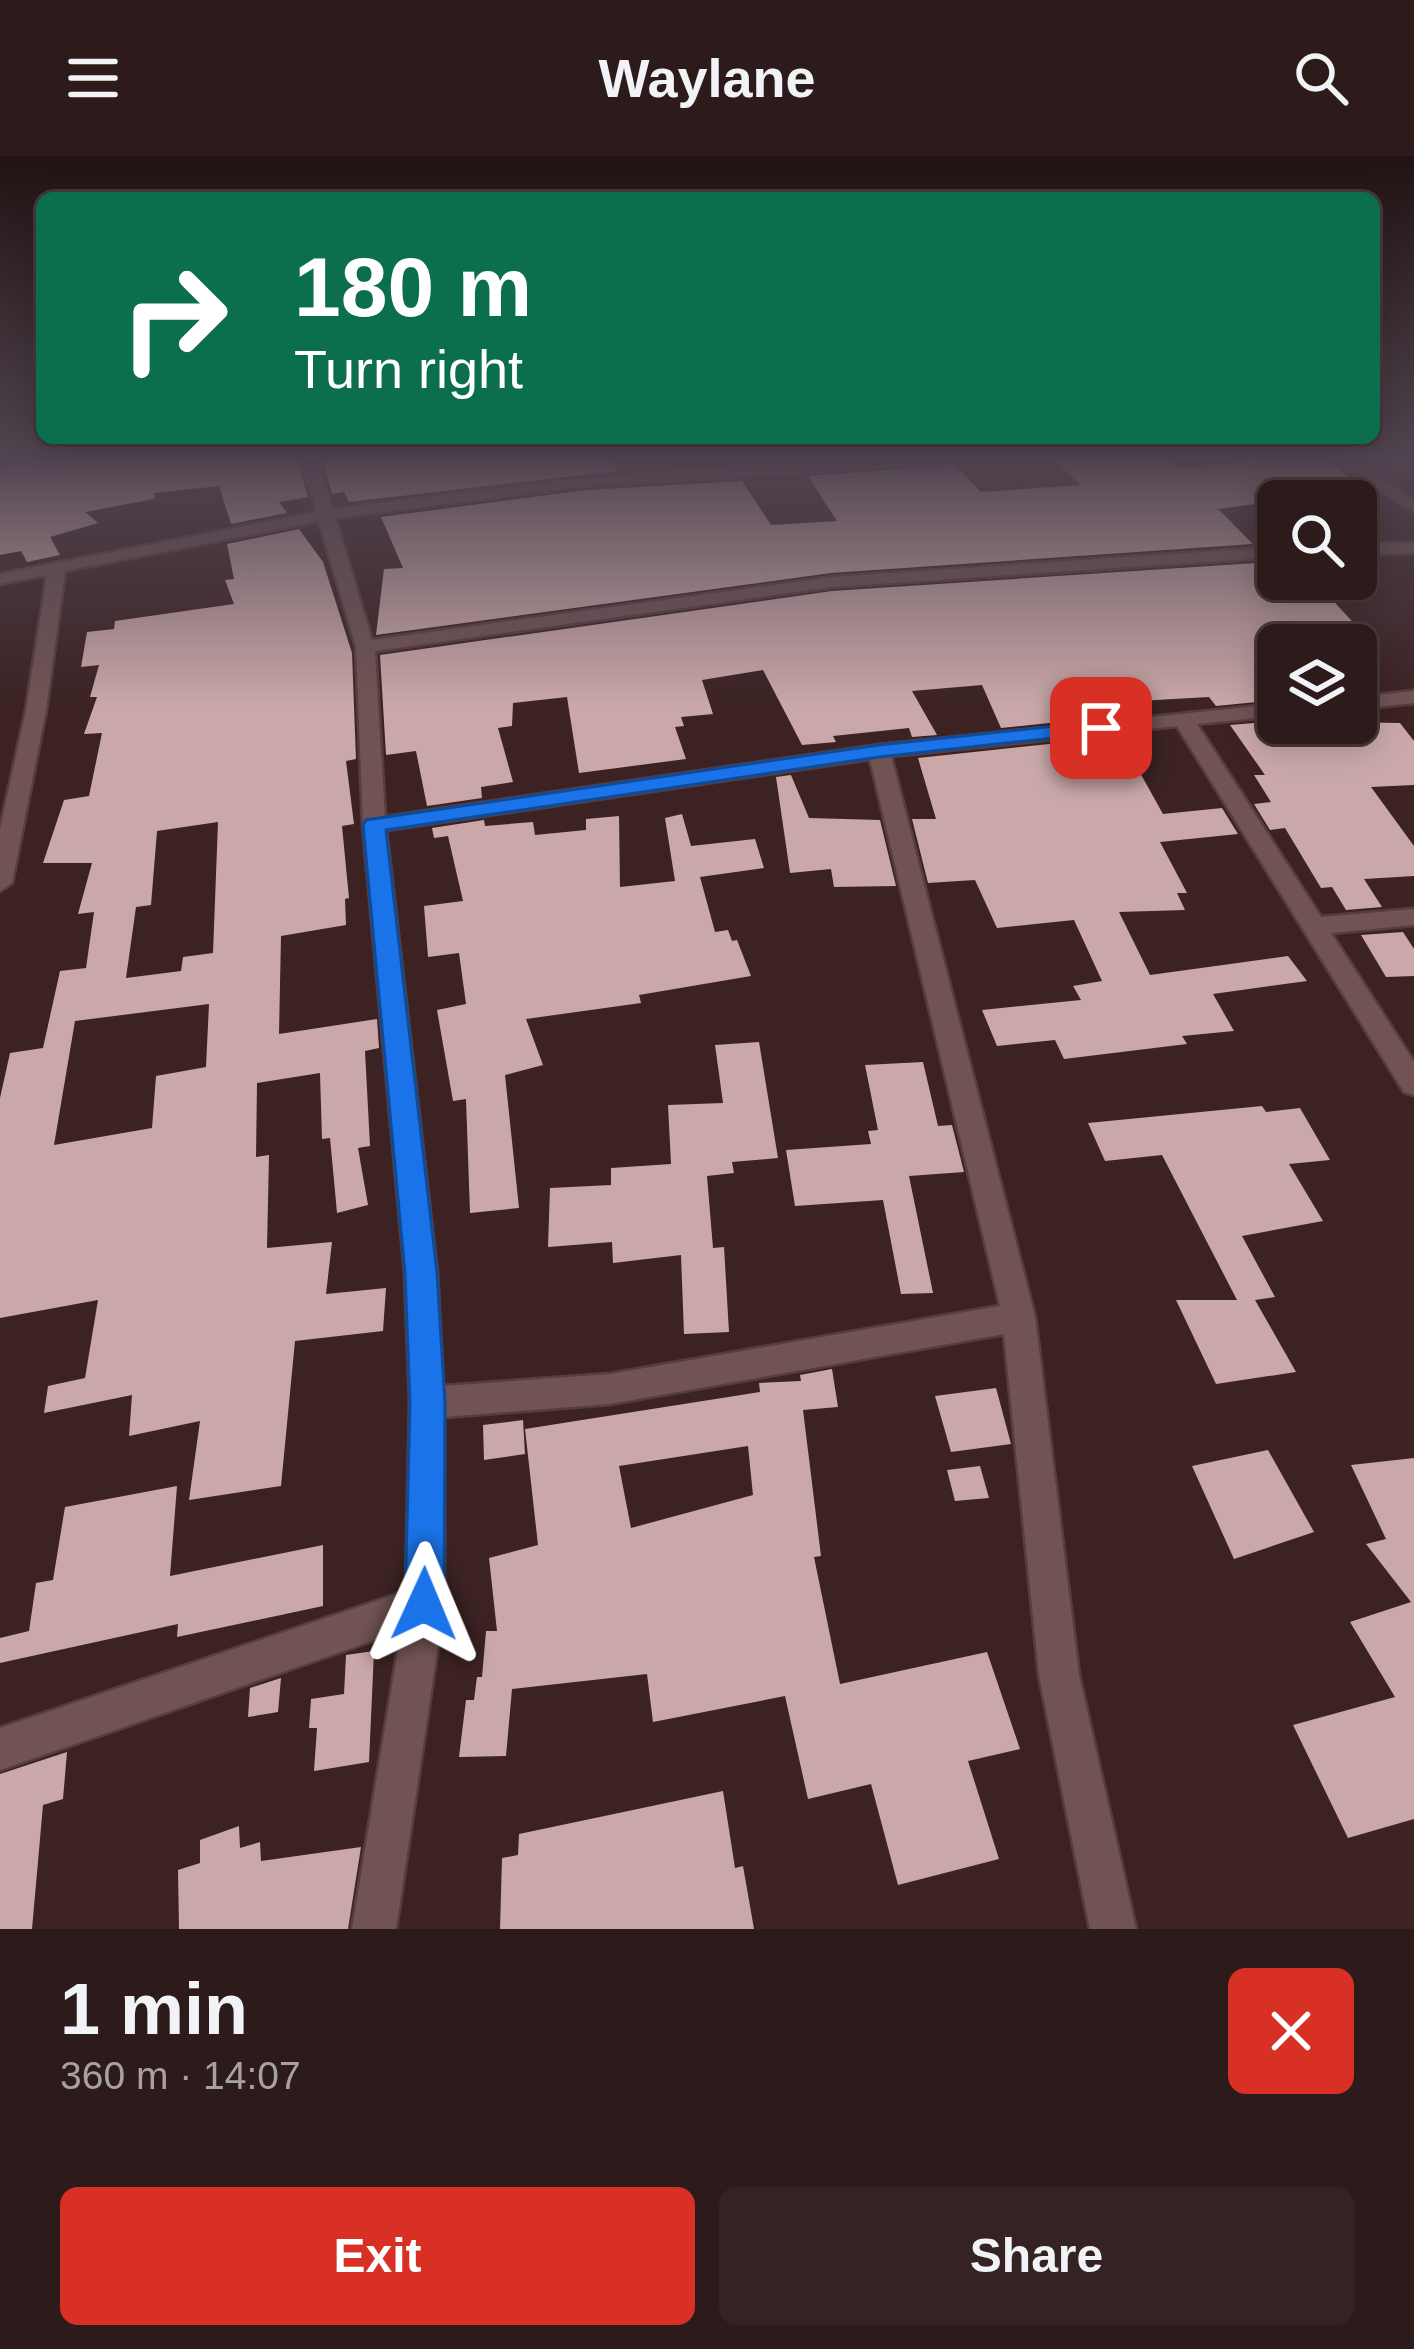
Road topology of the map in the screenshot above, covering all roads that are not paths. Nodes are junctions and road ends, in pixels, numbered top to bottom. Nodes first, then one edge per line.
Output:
1 (189, 542) edge
2 (337, 542) edge
3 (1414, 548) edge
4 (1377, 549) edge
5 (1257, 553) edge
6 (57, 568) junction
7 (0, 579) edge
8 (365, 646) junction
9 (1414, 697) edge
10 (1377, 701) edge
11 (1257, 712) edge
12 (1183, 719) junction
13 (879, 751) junction
14 (374, 825) junction
15 (0, 883) edge
16 (1414, 917) edge
17 (1316, 926) junction
18 (1414, 1085) edge
19 (1019, 1317) junction
20 (427, 1403) junction
21 (424, 1604) junction
22 (0, 1749) edge
23 (374, 1929) edge
24 (1113, 1929) edge

1 - 6 street
2 - 8 street
3 - 4 street
5 - 8 street
6 - 7 street
6 - 15 street
8 - 14 street
9 - 10 street
11 - 12 street
12 - 13 street
12 - 17 street
13 - 14 street
13 - 19 street
14 - 20 street
16 - 17 street
17 - 18 street
19 - 20 street
19 - 24 street
20 - 21 street
21 - 22 street
21 - 23 street

